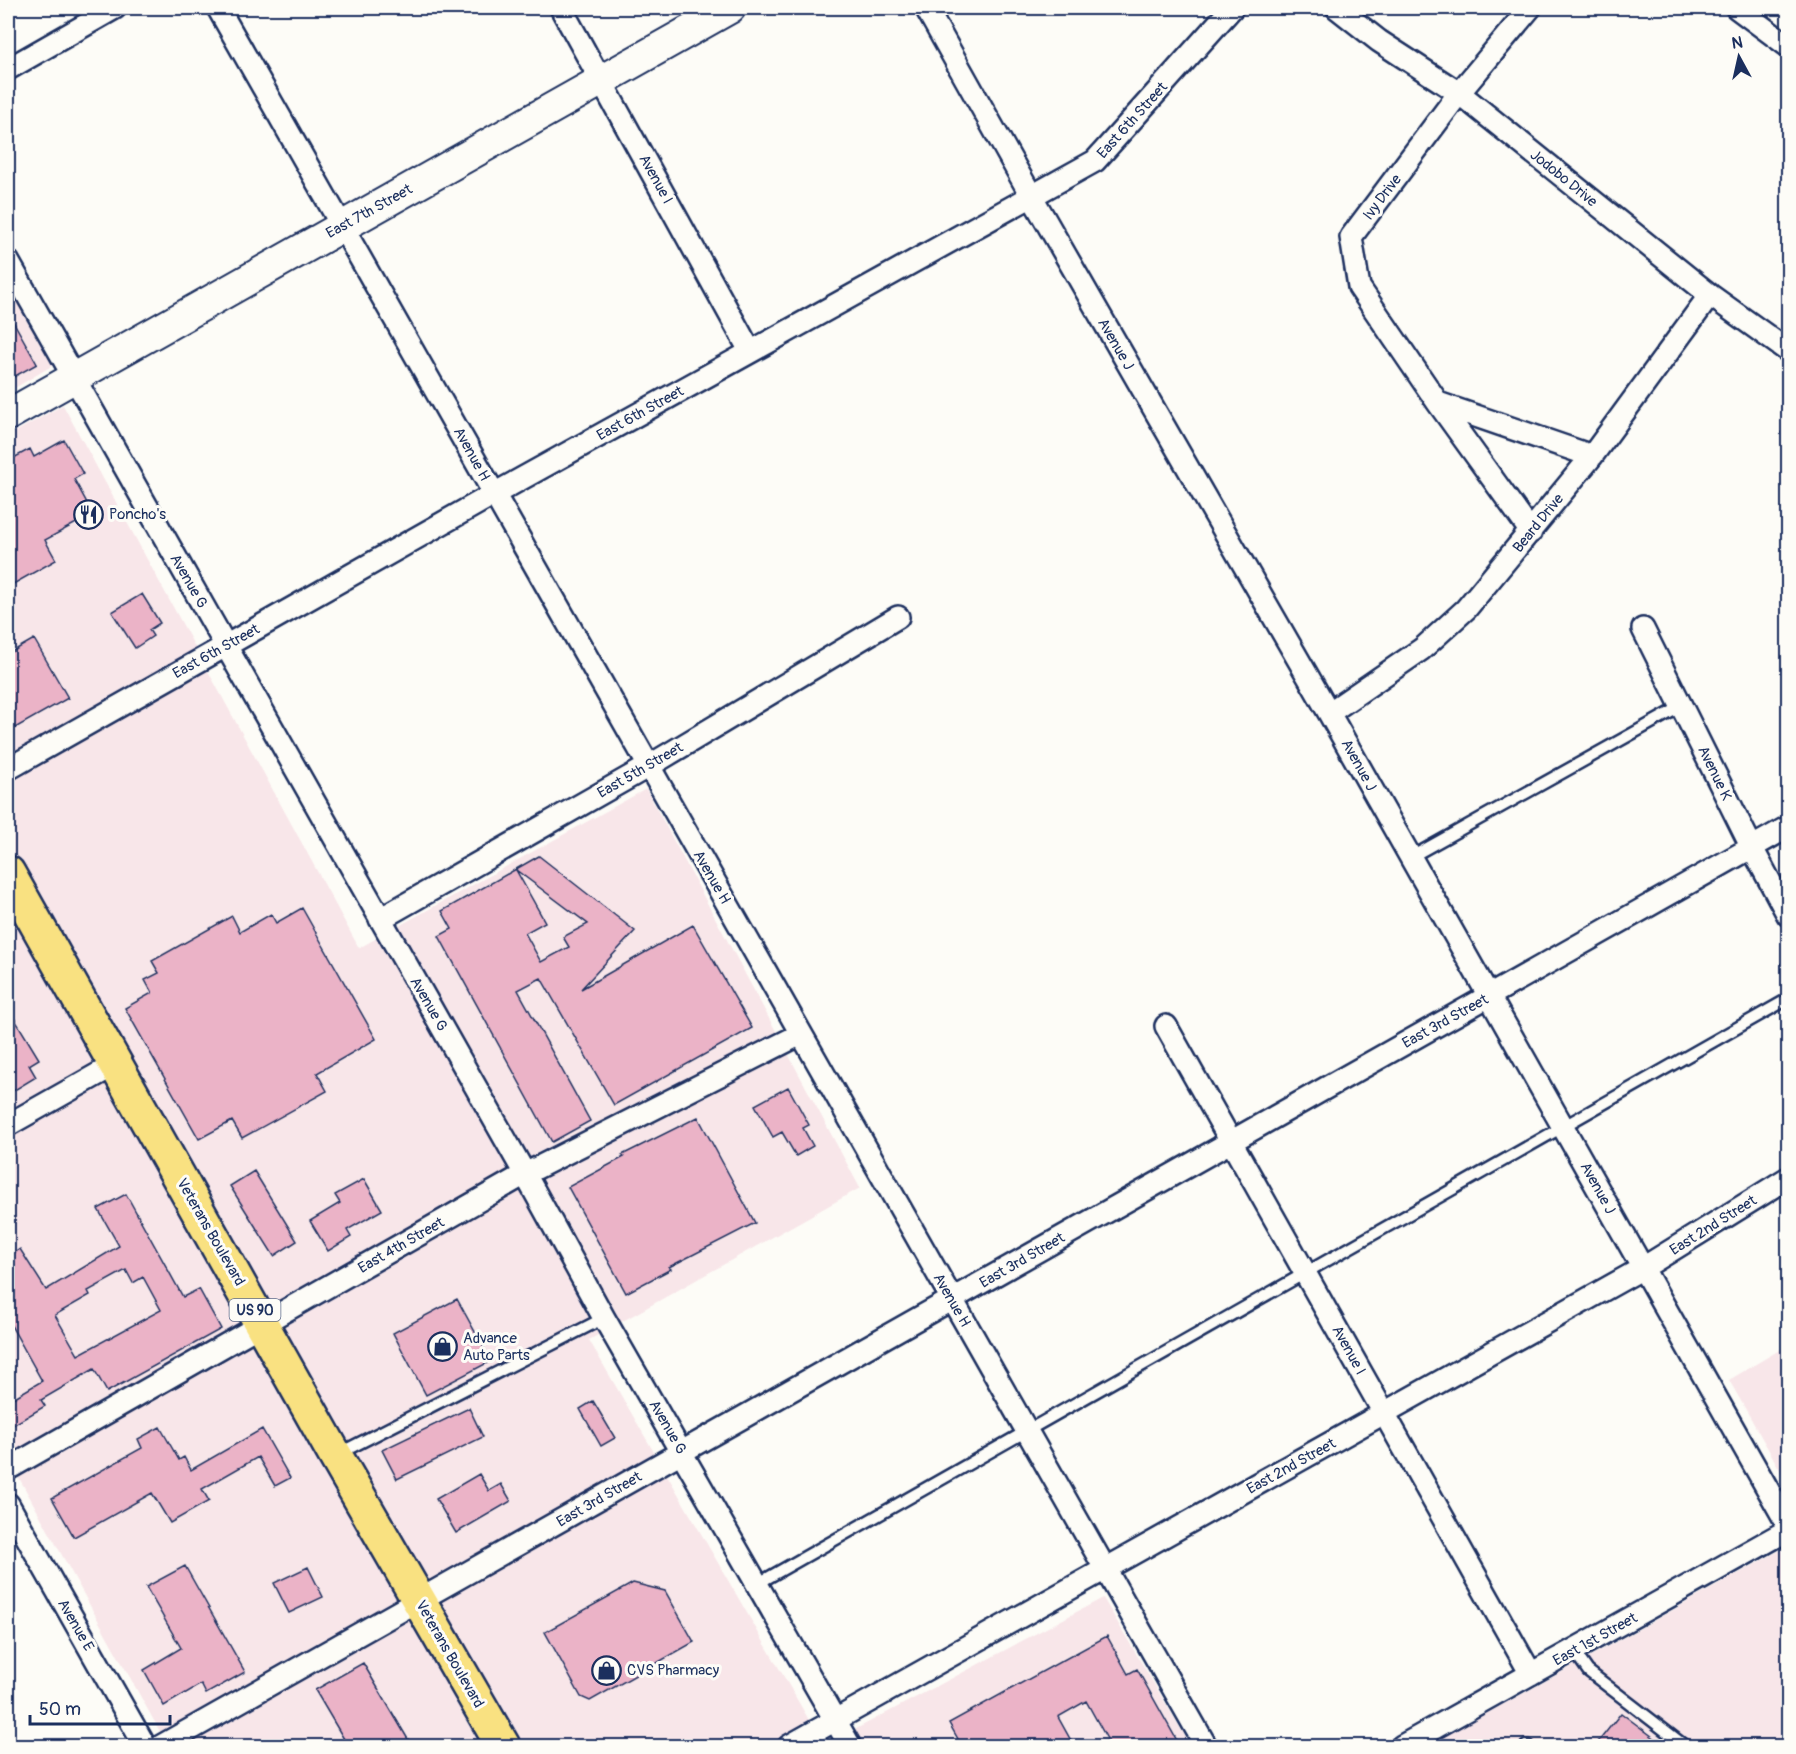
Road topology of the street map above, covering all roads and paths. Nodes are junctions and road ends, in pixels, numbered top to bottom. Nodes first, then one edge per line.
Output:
1 (115, 8) edge
2 (218, 8) edge
3 (561, 8) edge
4 (730, 8) edge
5 (926, 8) edge
6 (1232, 8) edge
7 (1337, 8) edge
8 (1530, 8) edge
9 (1737, 8) edge
10 (1788, 46) edge
11 (8, 69) edge
12 (601, 81) junction
13 (1459, 93) junction
14 (1032, 197) junction
15 (344, 225) junction
16 (8, 261) edge
17 (1710, 296) junction
18 (750, 351) junction
19 (1788, 351) edge
20 (74, 378) junction
21 (1438, 404) junction
22 (8, 415) edge
23 (1592, 456) junction
24 (494, 494) junction
25 (1531, 532) junction
26 (898, 617) dead end
27 (1644, 629) dead end
28 (226, 646) junction
29 (1682, 706) junction
30 (1329, 713) junction
31 (649, 766) junction
32 (8, 769) edge
33 (1788, 827) edge
34 (1752, 848) junction
35 (1411, 857) junction
36 (8, 873) edge
37 (1788, 915) edge
38 (380, 919) junction
39 (1490, 996) junction
40 (1788, 999) edge
41 (1166, 1026) dead end
42 (801, 1034) junction
43 (116, 1064) junction
44 (8, 1125) edge
45 (1564, 1128) junction
46 (1231, 1141) junction
47 (525, 1174) junction
48 (1788, 1178) edge
49 (1643, 1268) junction
50 (1305, 1272) junction
51 (952, 1300) junction
52 (604, 1317) junction
53 (263, 1323) junction
54 (1384, 1413) junction
55 (1026, 1431) junction
56 (682, 1452) junction
57 (335, 1455) junction
58 (8, 1469) edge
59 (8, 1504) edge
60 (1788, 1525) edge
61 (1788, 1530) edge
62 (1105, 1570) junction
63 (757, 1584) junction
64 (420, 1600) junction
65 (1574, 1651) junction
66 (1531, 1674) junction
67 (835, 1721) junction
68 (145, 1746) edge
69 (161, 1746) edge
70 (502, 1746) edge
71 (789, 1746) edge
72 (850, 1746) edge
73 (1206, 1746) edge
74 (1402, 1746) edge
75 (1685, 1746) edge

1 - 11 street
2 - 15 street, Avenue H
3 - 12 street, Avenue I
4 - 12 street, East 7th Street
5 - 14 street, Avenue J
6 - 14 street, East 6th Street
7 - 13 street, Jodobo Drive
8 - 13 street, Ivy Drive
9 - 10 street
12 - 15 street, East 7th Street
12 - 18 street, Avenue I
13 - 17 street, Jodobo Drive
13 - 21 street, Ivy Drive
14 - 18 street, East 6th Street
14 - 30 street, Avenue J
15 - 20 street, East 7th Street
15 - 24 street, Avenue H
16 - 20 street, Avenue G
17 - 19 street, Jodobo Drive
17 - 23 street, Beard Drive
18 - 24 street, East 6th Street
20 - 22 street, East 7th Street
20 - 28 street, Avenue G
21 - 23 street
21 - 25 street, Ivy Drive
23 - 25 street, Beard Drive
24 - 28 street, East 6th Street
24 - 31 street, Avenue H
25 - 30 street, Beard Drive
26 - 31 street, East 5th Street
27 - 29 street, Avenue K
28 - 32 street, East 6th Street
28 - 38 street, Avenue G
29 - 34 street, Avenue K
29 - 35 lane
30 - 35 street, Avenue J
31 - 38 street, East 5th Street
31 - 42 street, Avenue H
33 - 34 street, East 3rd Street
34 - 37 street, Avenue K
34 - 39 street, East 3rd Street
35 - 39 street, Avenue J
36 - 43 main road, Veterans Boulevard / US 90
38 - 47 street, Avenue G
39 - 45 street, Avenue J
39 - 46 street, East 3rd Street
40 - 45 lane
41 - 46 street, Avenue I
42 - 47 street, East 4th Street
42 - 51 street, Avenue H
43 - 44 street
43 - 53 main road, Veterans Boulevard / US 90
45 - 49 street, Avenue J
45 - 50 lane
46 - 50 street, Avenue I
46 - 51 street, East 3rd Street
47 - 52 street, Avenue G
47 - 53 street, East 4th Street
48 - 49 street, East 2nd Street
49 - 54 street, East 2nd Street
49 - 60 street, Avenue J
50 - 54 street, Avenue I
50 - 55 lane
51 - 55 street, Avenue H
51 - 56 street, East 3rd Street
52 - 56 street, Avenue G
52 - 57 lane
53 - 57 main road, Veterans Boulevard / US 90
53 - 58 street, East 4th Street
54 - 62 street, East 2nd Street
54 - 66 street, Avenue I
55 - 62 street, Avenue H
55 - 63 lane
56 - 63 street, Avenue G
56 - 64 street, East 3rd Street
57 - 64 main road, Veterans Boulevard / US 90
59 - 68 street, Avenue E
61 - 65 street, East 1st Street
62 - 67 street, East 2nd Street
62 - 73 street, Avenue H
63 - 67 street, Avenue G
64 - 69 street, East 3rd Street
64 - 70 main road, Veterans Boulevard / US 90
65 - 66 street, East 1st Street
65 - 75 lane
66 - 74 street, East 1st Street
67 - 71 street, East 2nd Street
67 - 72 street, Avenue G

